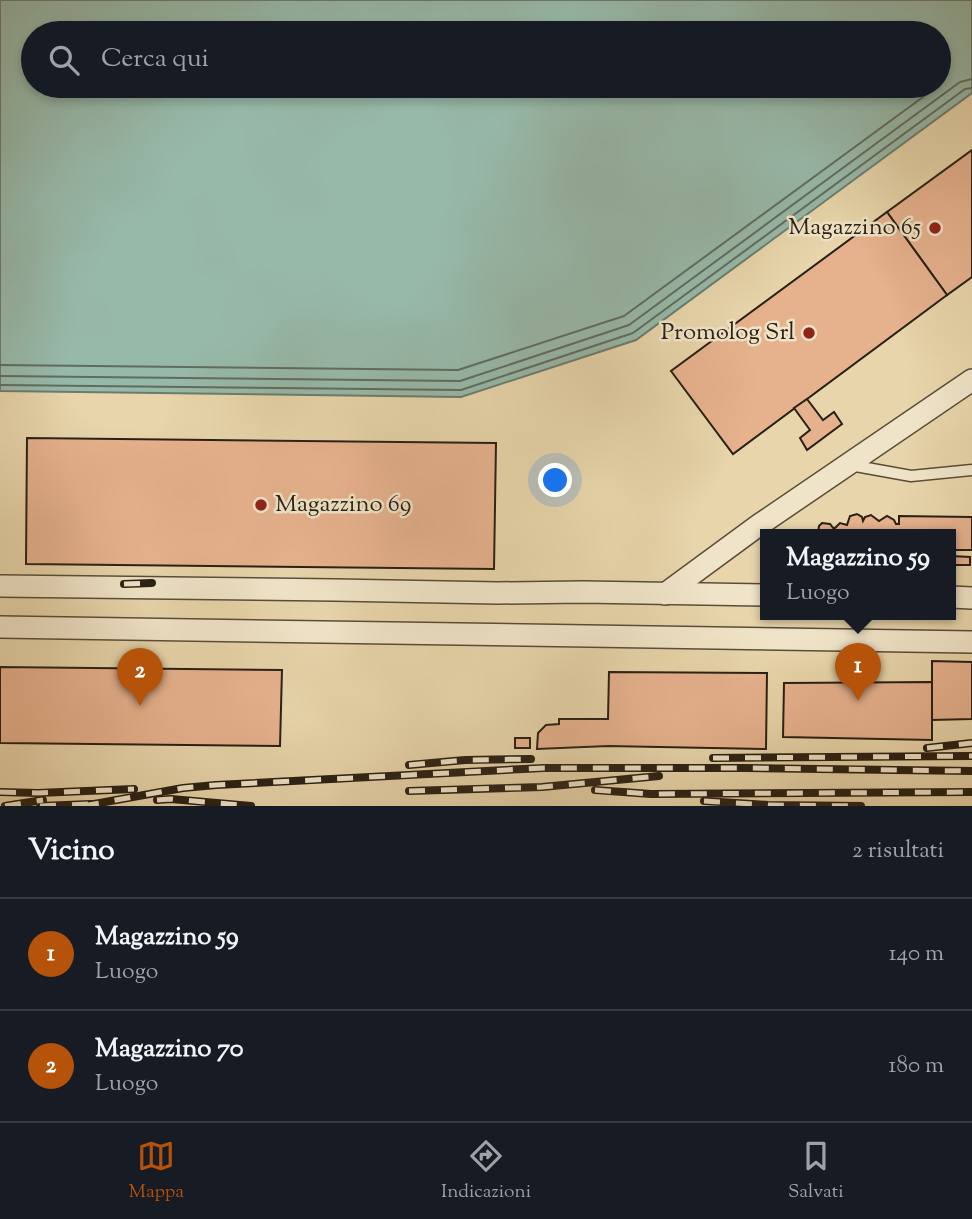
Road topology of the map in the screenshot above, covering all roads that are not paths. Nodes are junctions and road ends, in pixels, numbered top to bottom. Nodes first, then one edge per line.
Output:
1 (972, 380) edge
2 (848, 464) junction
3 (972, 470) edge
4 (0, 586) edge
5 (665, 594) junction
6 (760, 595) edge
7 (0, 627) edge
8 (972, 642) edge

1 - 2 street
2 - 3 lane
2 - 5 street
4 - 5 street
5 - 6 street
7 - 8 street

